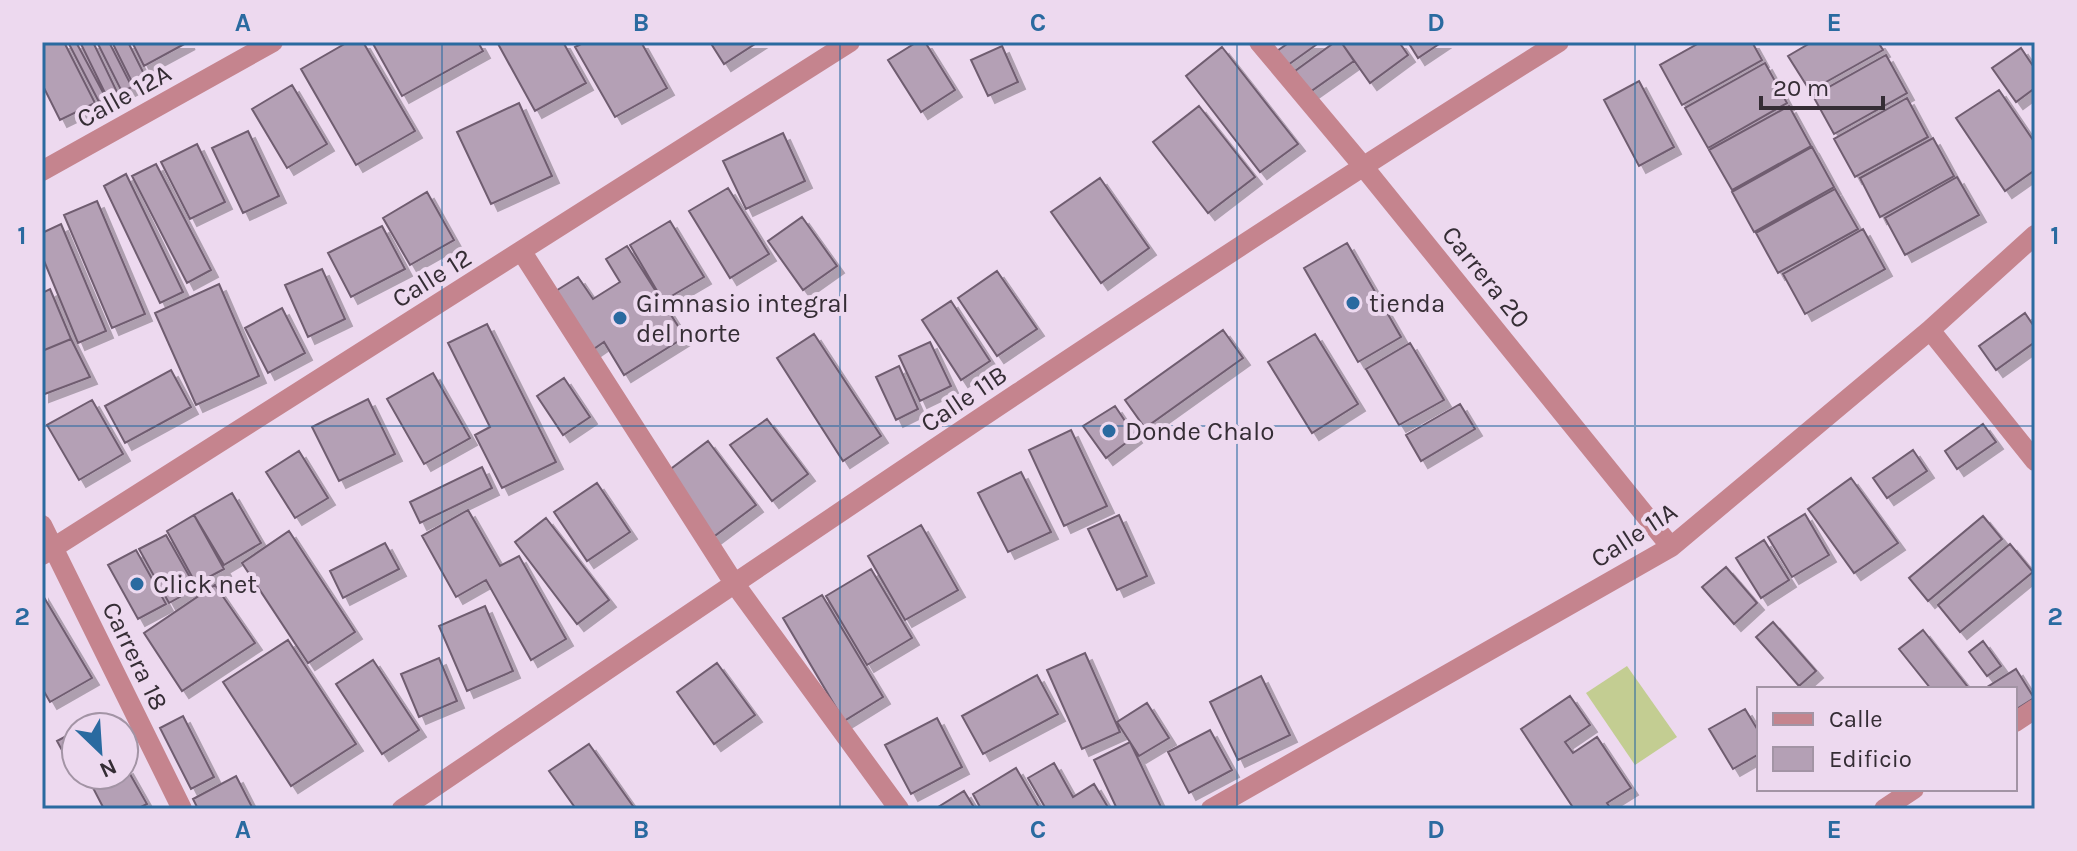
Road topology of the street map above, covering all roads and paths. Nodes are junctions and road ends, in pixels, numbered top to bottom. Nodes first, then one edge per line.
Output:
1 (273, 42) edge
2 (850, 42) edge
3 (1259, 42) edge
4 (1559, 42) edge
5 (1362, 165) junction
6 (42, 171) edge
7 (2035, 235) edge
8 (522, 252) junction
9 (1930, 330) junction
10 (2035, 461) edge
11 (42, 525) edge
12 (1671, 547) junction
13 (47, 552) edge
14 (734, 583) junction
15 (2035, 709) edge
16 (2017, 721) edge
17 (1911, 791) edge
18 (182, 809) edge
19 (402, 809) edge
20 (899, 809) edge
21 (1211, 809) edge
22 (1884, 809) edge

1 - 6 street, Calle 12A
2 - 8 street, Calle 12
3 - 5 street, Carrera 20
4 - 5 street, Calle 11B
5 - 12 street, Carrera 20
5 - 14 street, Calle 11B
7 - 9 street, Calle 11A
8 - 13 street, Calle 12
8 - 14 street
9 - 10 street
9 - 12 street, Calle 11A
11 - 13 street, Carrera 18
12 - 21 street, Calle 11A
13 - 18 street, Carrera 18
14 - 19 street, Calle 11B
14 - 20 street
15 - 16 street
17 - 22 street

